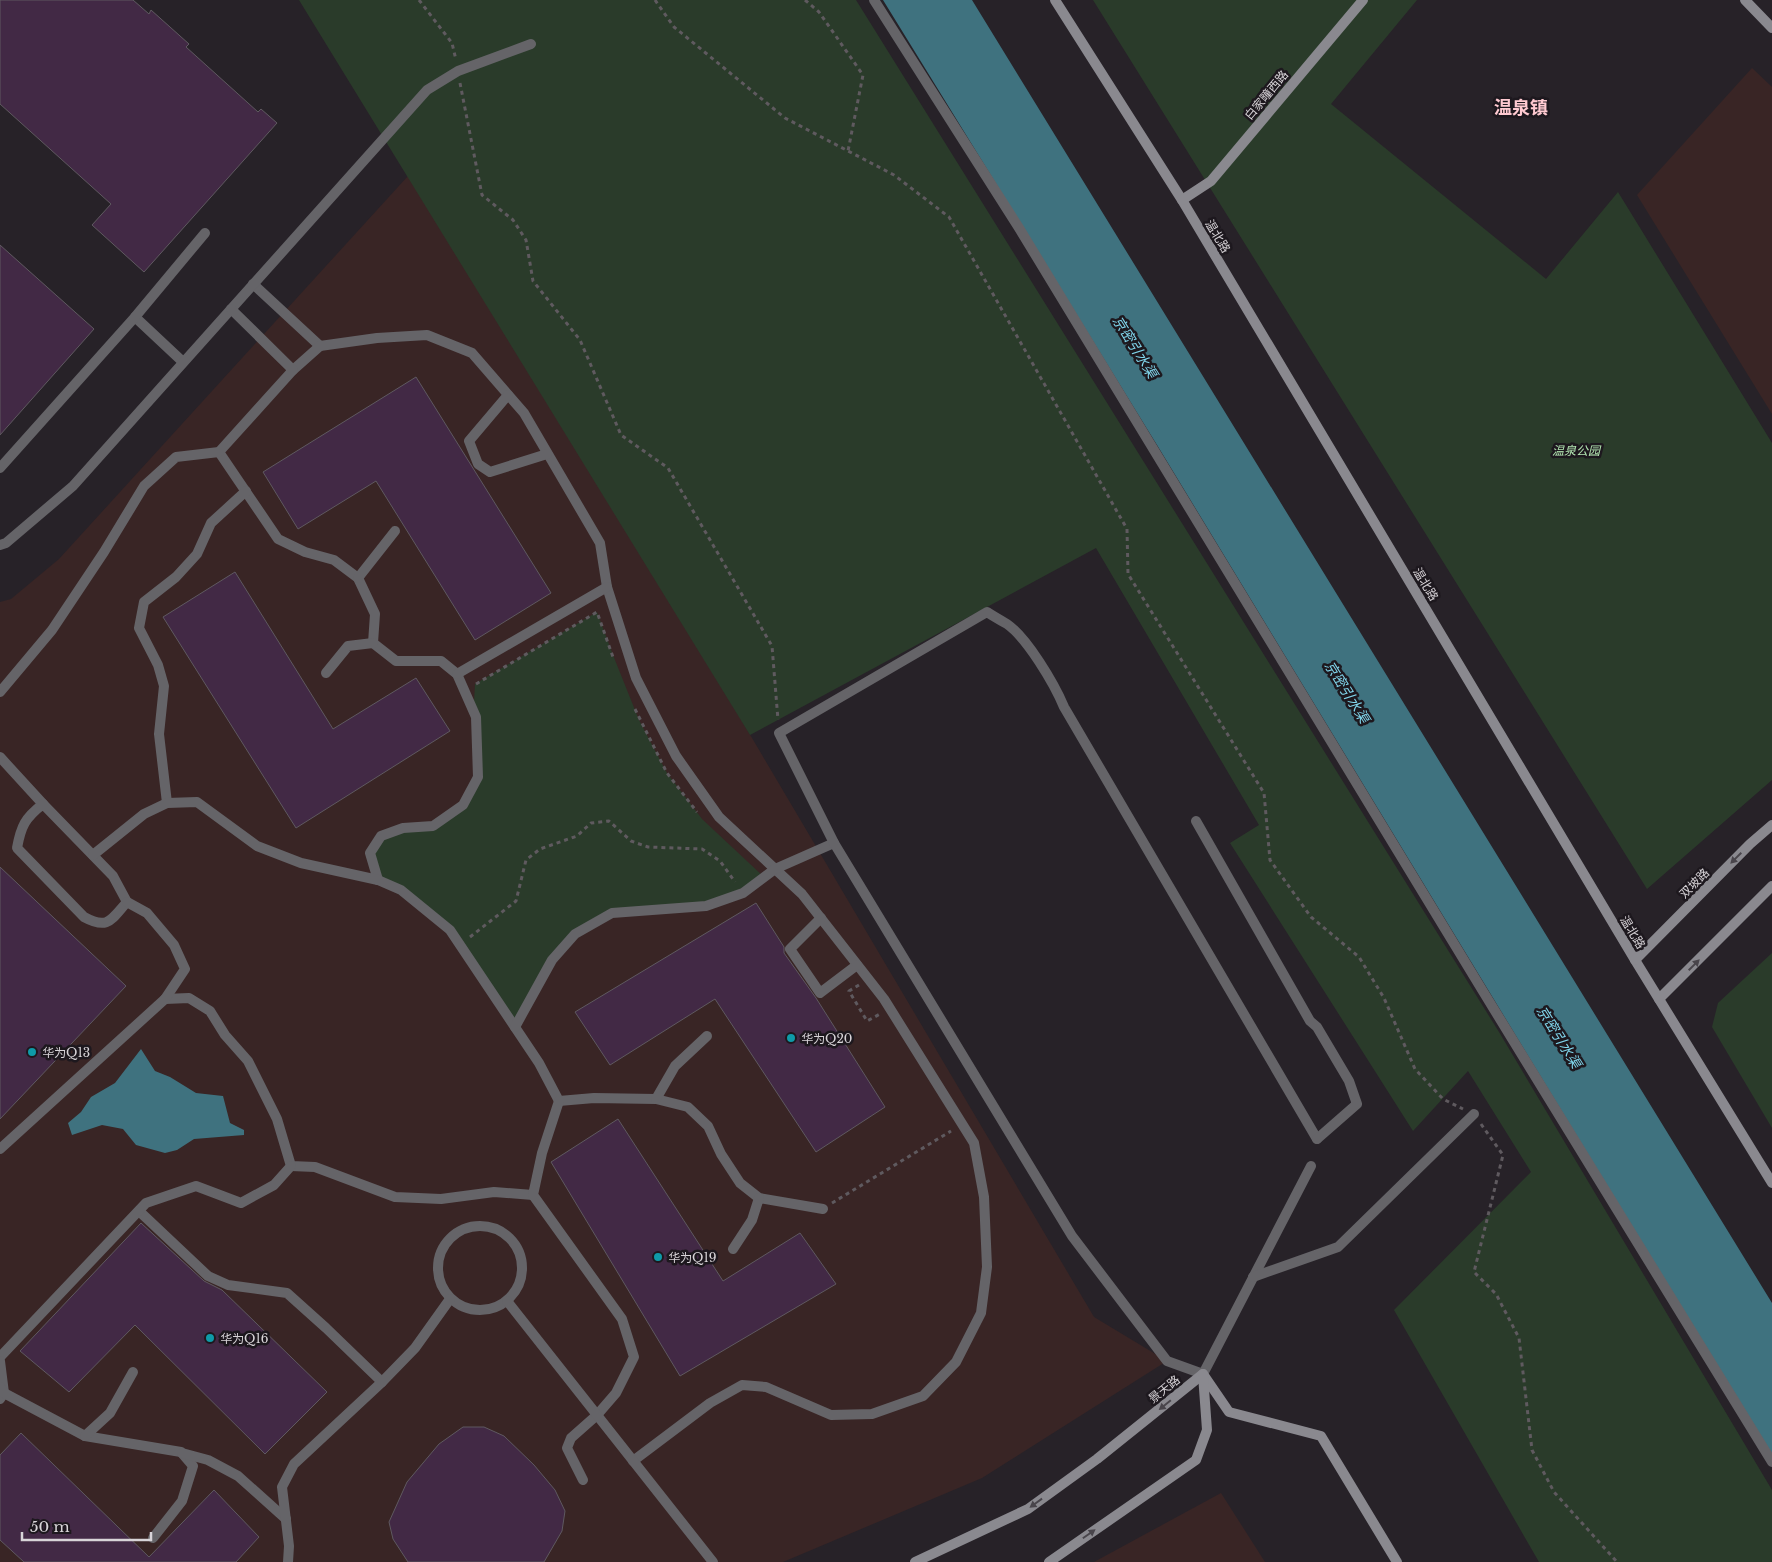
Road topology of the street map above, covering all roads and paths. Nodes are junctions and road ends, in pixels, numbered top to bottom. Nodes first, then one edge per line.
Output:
1 (419, 0) edge
2 (655, 0) edge
3 (805, 0) edge
4 (874, 0) edge
5 (1055, 0) edge
6 (1363, 0) edge
7 (1745, 0) edge
8 (1772, 28) edge
9 (532, 44) dead end
10 (458, 72) junction
11 (848, 151) junction
12 (1182, 200) junction
13 (204, 233) dead end
14 (253, 284) junction
15 (231, 309) junction
16 (135, 317) junction
17 (320, 346) junction
18 (183, 362) junction
19 (293, 370) junction
20 (508, 395) junction
21 (219, 452) junction
22 (547, 454) junction
23 (0, 468) edge
24 (246, 491) junction
25 (395, 531) dead end
26 (0, 544) edge
27 (358, 578) junction
28 (607, 587) junction
29 (373, 643) junction
30 (616, 663) dead end
31 (326, 673) dead end
32 (456, 674) junction
33 (0, 692) edge
34 (475, 693) dead end
35 (633, 703) dead end
36 (780, 733) junction
37 (0, 757) edge
38 (167, 803) junction
39 (44, 804) junction
40 (702, 818) dead end
41 (1196, 821) dead end
42 (1772, 825) edge
43 (834, 843) junction
44 (93, 855) junction
45 (775, 869) junction
46 (378, 880) junction
47 (1772, 886) edge
48 (743, 892) junction
49 (127, 902) junction
50 (821, 918) junction
51 (460, 945) junction
52 (1635, 960) junction
53 (857, 966) junction
54 (165, 999) junction
55 (1659, 999) junction
56 (515, 1027) junction
57 (707, 1036) dead end
58 (656, 1098) junction
59 (559, 1101) junction
60 (1474, 1114) junction
61 (962, 1125) junction
62 (0, 1149) edge
63 (291, 1166) junction
64 (1311, 1166) dead end
65 (1772, 1183) edge
66 (533, 1195) junction
67 (759, 1198) junction
68 (823, 1209) joint
69 (139, 1211) junction
70 (733, 1249) dead end
71 (1253, 1277) junction
72 (450, 1299) junction
73 (507, 1301) junction
74 (0, 1359) edge
75 (133, 1372) dead end
76 (1203, 1374) junction
77 (382, 1382) junction
78 (1, 1393) edge
79 (597, 1415) junction
80 (85, 1436) junction
81 (181, 1452) junction
82 (633, 1461) junction
83 (1772, 1462) edge
84 (583, 1480) dead end
85 (286, 1519) junction
86 (154, 1538) dead end
87 (291, 1560) edge
88 (713, 1562) edge
89 (915, 1562) edge
90 (1049, 1562) edge
91 (1397, 1562) edge
92 (1617, 1562) edge

1 - 10 path
2 - 11 path
3 - 11 path
4 - 83 street
5 - 12 main road, 温北路
6 - 12 main road, 白家疃西路
7 - 8 main road
9 - 10 street
10 - 14 street
10 - 36 path
11 - 60 path
12 - 52 main road, 温北路
13 - 16 street
14 - 15 street
14 - 17 street
15 - 18 street
15 - 19 street
16 - 18 street
16 - 23 street
17 - 19 street
17 - 20 street
18 - 26 street
19 - 21 street
20 - 22 street
20 - 22 street
21 - 24 street
21 - 33 street
22 - 28 street
24 - 27 street
24 - 38 street
25 - 27 street
27 - 29 street
28 - 32 street
28 - 45 street
29 - 31 street
29 - 32 street
30 - 34 path
32 - 46 street
35 - 40 path
36 - 41 street
36 - 43 street
37 - 39 street
38 - 44 street
38 - 46 street
39 - 44 street
39 - 49 street
42 -> 52 main road, 双坡路
43 - 45 street
43 - 76 street
44 - 49 street
45 - 48 street
45 - 50 street
46 - 51 street
55 -> 47 main road
48 - 51 path
48 - 56 street
49 - 54 street
50 - 53 street
50 - 53 street
51 - 56 street
52 - 55 main road, 温北路
53 - 61 street
54 - 62 street
54 - 63 street
55 - 65 main road, 温北路
56 - 59 street
57 - 58 street
58 - 59 street
58 - 67 street
59 - 66 street
60 - 71 street
60 - 92 path
61 - 68 path
61 - 82 street
63 - 66 street
63 - 69 street
64 - 71 street
66 - 79 street
67 - 68 street
67 - 70 street
69 - 74 street
69 - 77 street
71 - 76 street
72 - 73 street
72 - 73 street
72 - 77 street
73 - 79 street
74 - 78 street
75 - 80 street
76 -> 89 main road, 景天路
90 -> 76 main road
76 - 91 main road
77 - 85 street
78 - 80 street
79 - 82 street
79 - 84 street
80 - 81 street
81 - 85 street
81 - 86 street
82 - 88 street
85 - 87 street

